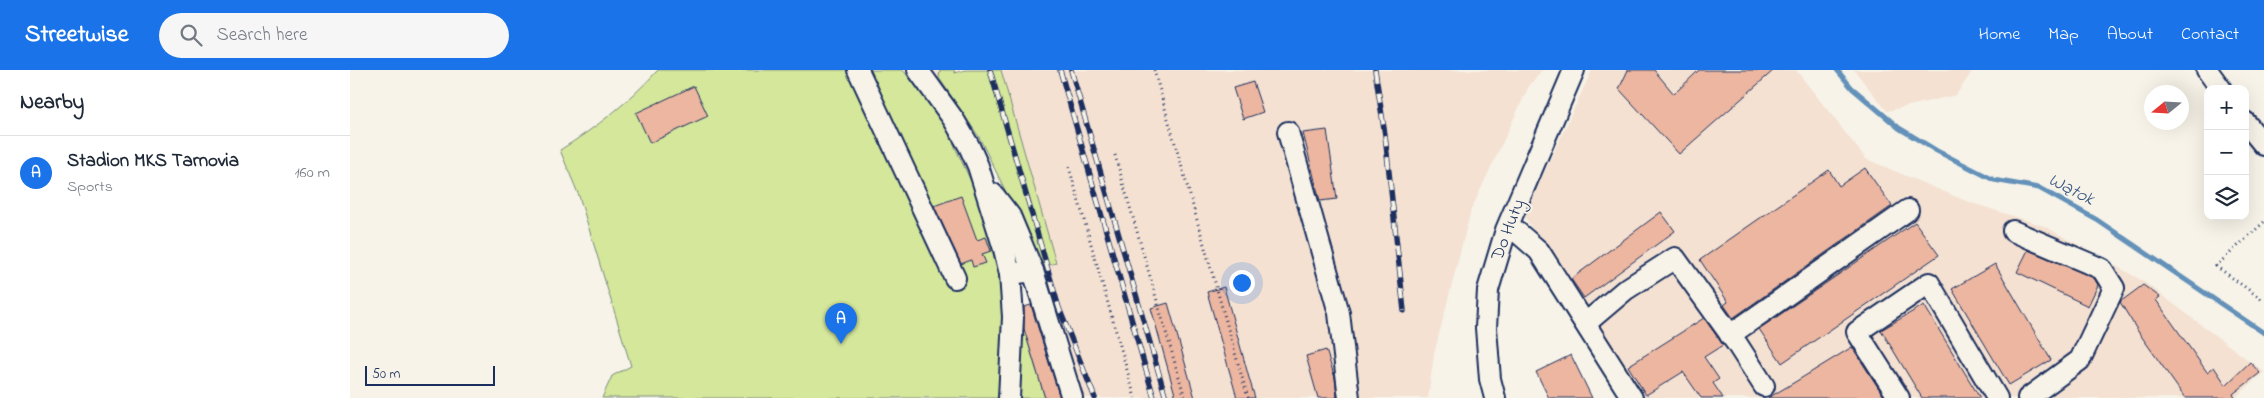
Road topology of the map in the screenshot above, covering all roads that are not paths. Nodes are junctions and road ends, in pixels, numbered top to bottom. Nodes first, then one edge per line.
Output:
1 (858, 70) edge
2 (918, 70) edge
3 (1574, 70) edge
4 (2207, 70) edge
5 (2218, 85) edge
6 (2249, 127) edge
7 (1288, 132) dead end
8 (2264, 145) edge
9 (983, 183) junction
10 (1908, 210) dead end
11 (1509, 225) junction
12 (2013, 231) dead end
13 (1033, 271) junction
14 (1010, 274) junction
15 (955, 278) dead end
16 (1586, 323) junction
17 (1730, 334) junction
18 (1764, 386) dead end
19 (1009, 398) edge
20 (1072, 398) edge
21 (1349, 398) edge
22 (1494, 398) edge
23 (1632, 398) edge
24 (1899, 398) edge
25 (1997, 398) edge
26 (2028, 398) edge

1 - 15 street
2 - 9 street
3 - 11 street, Do Huty
4 - 5 street
6 - 8 street
7 - 21 street
9 - 13 street
9 - 14 street
10 - 17 street
11 - 16 street
11 - 22 street, Do Huty
12 - 26 street
13 - 14 street
13 - 20 street
14 - 19 street
16 - 17 street
16 - 23 street
17 - 18 street
24 - 25 street

